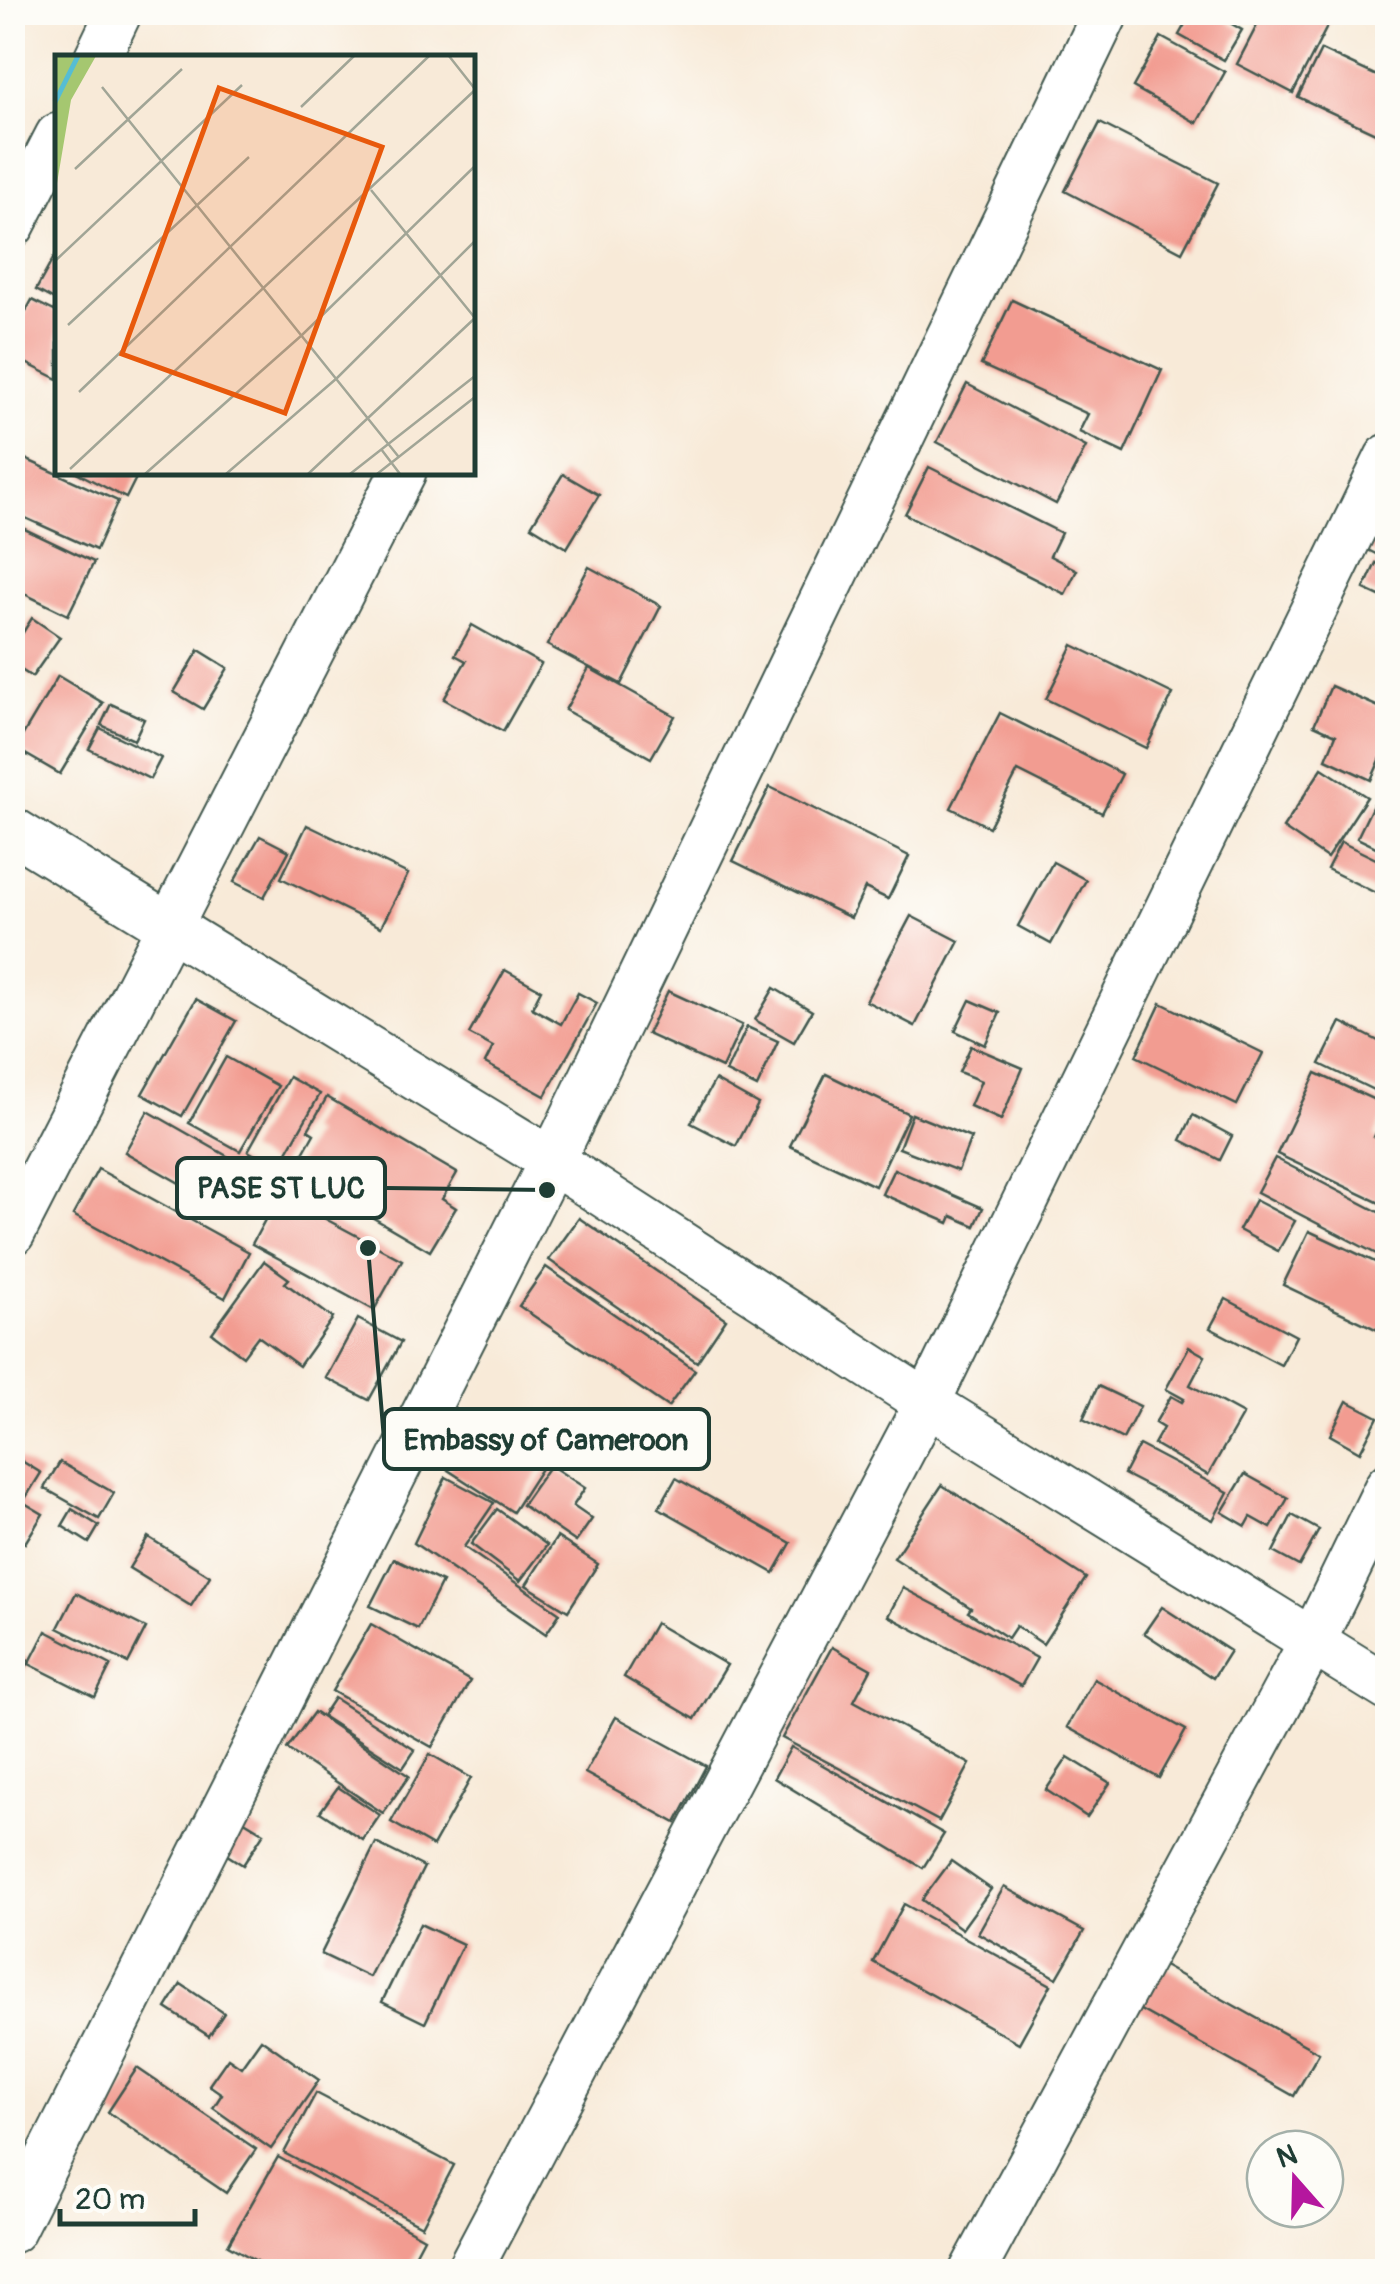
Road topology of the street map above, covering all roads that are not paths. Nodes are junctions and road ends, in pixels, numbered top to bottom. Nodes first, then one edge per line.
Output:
1 (120, 12) edge
2 (1106, 12) edge
3 (98, 55) edge
4 (55, 142) edge
5 (12, 225) edge
6 (1388, 457) edge
7 (401, 475) edge
8 (12, 830) edge
9 (170, 926) junction
10 (552, 1161) junction
11 (12, 1233) edge
12 (926, 1403) junction
13 (1388, 1486) edge
14 (1312, 1642) junction
15 (1388, 1688) edge
16 (12, 2230) edge
17 (468, 2272) edge
18 (972, 2272) edge

1 - 3 street
2 - 10 street
4 - 5 street
6 - 12 street
7 - 9 street
8 - 9 street
9 - 10 street
9 - 11 street
10 - 12 street
10 - 16 street
12 - 14 street
12 - 17 street
13 - 14 street
14 - 15 street
14 - 18 street

